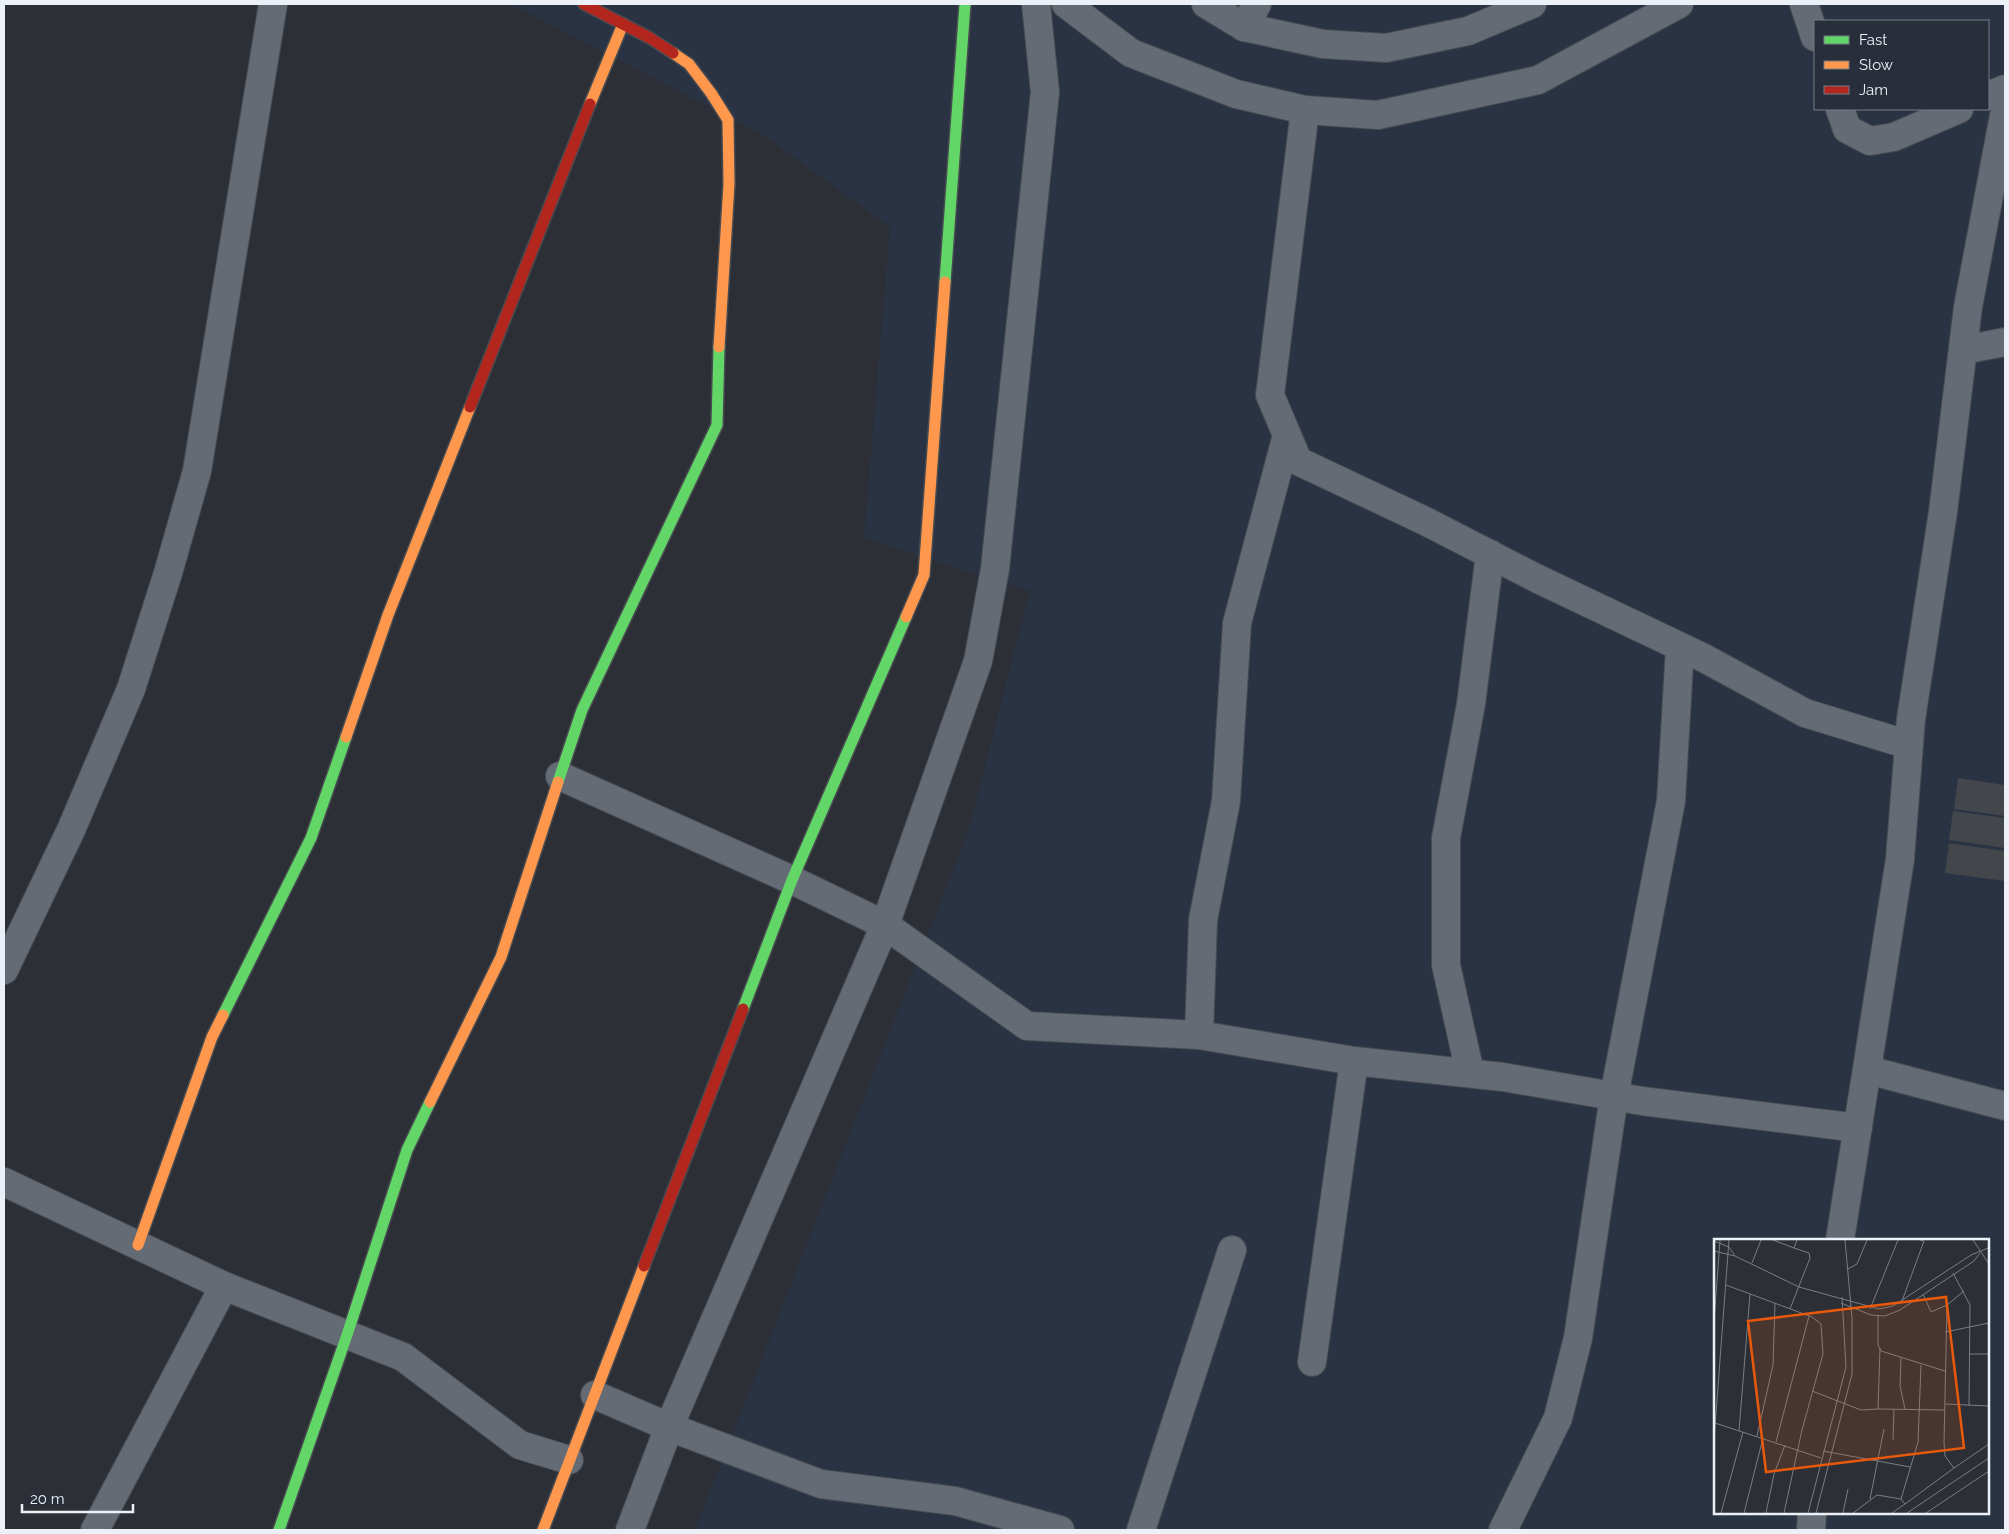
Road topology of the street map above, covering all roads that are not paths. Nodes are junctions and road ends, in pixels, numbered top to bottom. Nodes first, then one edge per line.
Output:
1 (273, 4) edge
2 (584, 4) edge
3 (965, 4) edge
4 (1036, 4) edge
5 (1066, 4) edge
6 (1206, 4) edge
7 (1532, 4) edge
8 (1679, 4) edge
9 (1804, 4) edge
10 (1250, 15) edge
11 (623, 24) junction
12 (1814, 34) edge
13 (2005, 88) edge
14 (1989, 96) edge
15 (1305, 110) junction
16 (1840, 110) edge
17 (1957, 110) edge
18 (2005, 110) edge
19 (2005, 342) edge
20 (1963, 350) junction
21 (1287, 435) junction
22 (1490, 554) junction
23 (1680, 646) junction
24 (1909, 745) junction
25 (560, 776) junction
26 (792, 880) junction
27 (885, 925) junction
28 (4, 970) edge
29 (1199, 1034) junction
30 (1354, 1061) junction
31 (1868, 1070) junction
32 (1470, 1073) junction
33 (1614, 1096) junction
34 (2005, 1106) edge
35 (1858, 1128) junction
36 (5, 1187) edge
37 (1840, 1239) edge
38 (138, 1246) junction
39 (1232, 1250) dead end
40 (224, 1286) junction
41 (347, 1335) junction
42 (1312, 1362) dead end
43 (595, 1395) junction
44 (669, 1427) junction
45 (569, 1460) junction
46 (1812, 1514) edge
47 (95, 1530) edge
48 (279, 1530) edge
49 (543, 1530) edge
50 (630, 1530) edge
51 (1060, 1530) edge
52 (1141, 1530) edge
53 (1503, 1530) edge
54 (1811, 1530) edge

1 - 28 street
2 - 11 street
3 - 26 street
4 - 27 street
5 - 15 street
6 - 10 street
7 - 10 street
8 - 15 street
9 - 12 street
11 - 25 street
11 - 38 street
13 - 14 street
15 - 21 street
16 - 17 street
18 - 20 street
19 - 20 street
20 - 24 street
21 - 22 street
21 - 29 street
22 - 23 street
22 - 32 street
23 - 24 street
23 - 33 street
24 - 31 street
25 - 26 street
25 - 41 street
26 - 27 street
26 - 43 street
27 - 29 street
27 - 44 street
29 - 30 street
30 - 32 street
30 - 42 street
31 - 34 street
31 - 35 street
32 - 33 street
33 - 35 street
33 - 53 street
35 - 37 street
36 - 38 street
38 - 40 street
39 - 52 street
40 - 41 street
40 - 47 street
41 - 45 street
41 - 48 street
43 - 44 street
43 - 45 street
44 - 50 street
44 - 51 street
45 - 49 street
46 - 54 street

